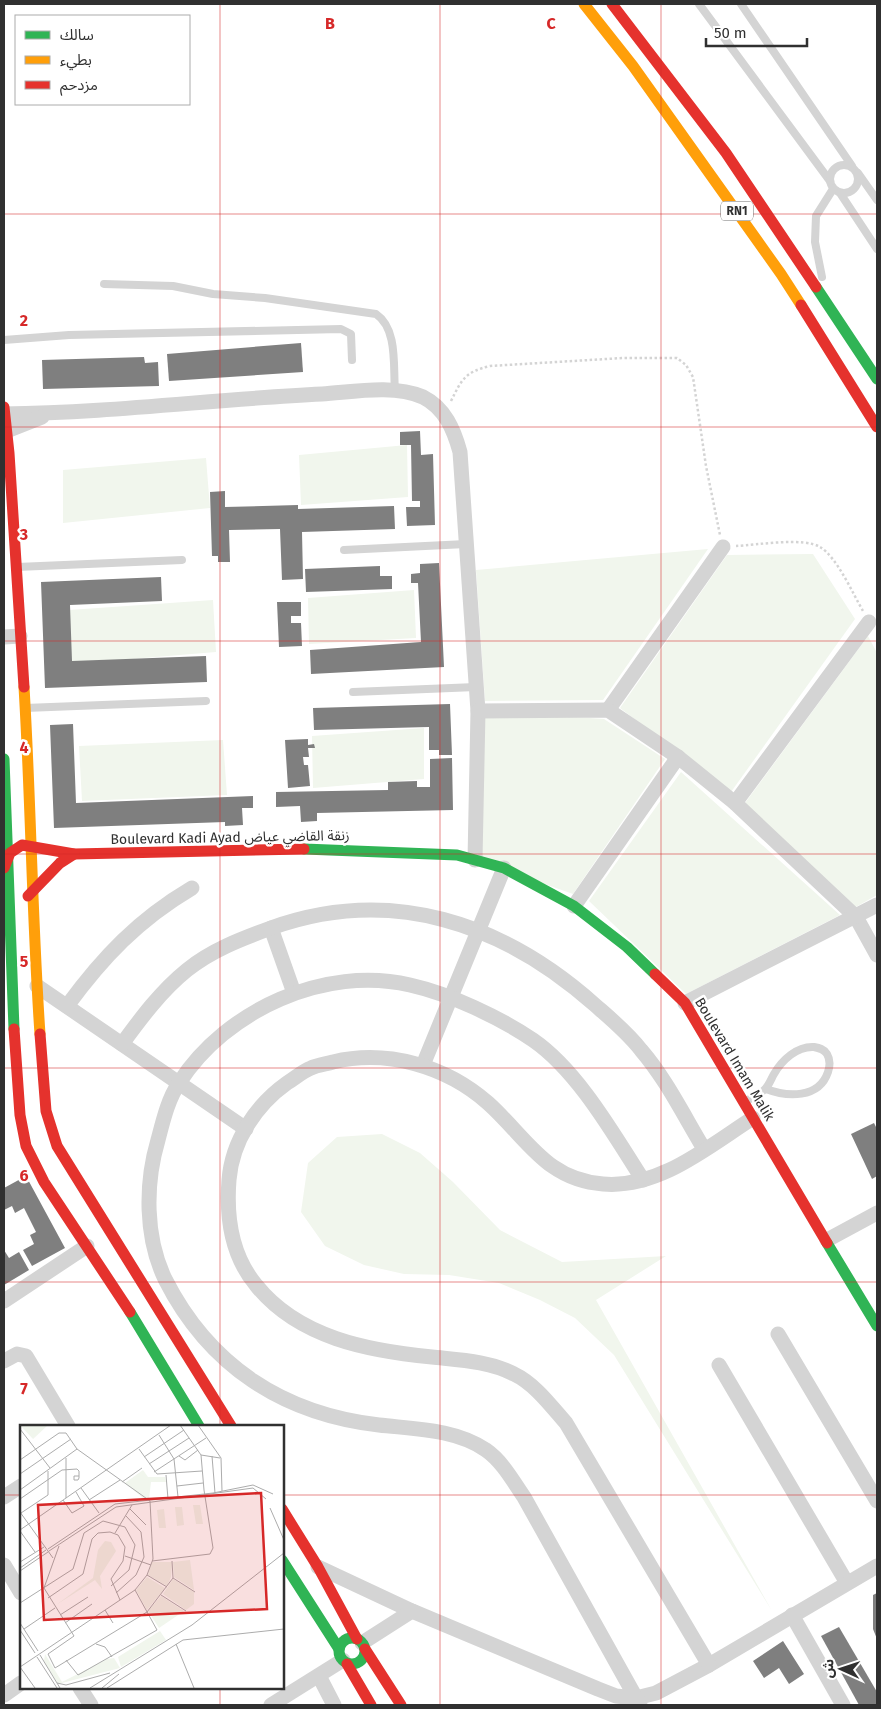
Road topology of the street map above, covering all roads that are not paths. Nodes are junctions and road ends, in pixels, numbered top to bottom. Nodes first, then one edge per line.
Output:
1 (584, 4) edge
2 (612, 4) edge
3 (699, 4) edge
4 (741, 4) edge
5 (855, 169) junction
6 (834, 188) junction
7 (877, 200) edge
8 (877, 249) edge
9 (104, 284) dead end
10 (829, 306) junction
11 (4, 340) edge
12 (352, 360) dead end
13 (877, 380) edge
14 (395, 390) junction
15 (4, 411) edge
16 (50, 414) junction
17 (877, 427) edge
18 (5, 431) edge
19 (466, 544) junction
20 (723, 547) road end
21 (344, 550) dead end
22 (182, 560) dead end
23 (16, 567) junction
24 (869, 622) road end
25 (20, 636) junction
26 (4, 637) edge
27 (476, 686) junction
28 (353, 692) dead end
29 (206, 701) dead end
30 (25, 708) junction
31 (478, 710) junction
32 (608, 710) junction
33 (678, 757) junction
34 (4, 759) edge
35 (735, 803) junction
36 (32, 847) junction
37 (74, 854) junction
38 (475, 860) junction
39 (5, 865) edge
40 (504, 868) junction
41 (192, 888) dead end
42 (32, 891) junction
43 (877, 905) edge
44 (574, 906) junction
45 (6, 909) edge
46 (856, 917) junction
47 (271, 928) junction
48 (480, 931) junction
49 (877, 955) edge
50 (37, 986) junction
51 (294, 993) junction
52 (451, 998) junction
53 (684, 1003) junction
54 (67, 1006) junction
55 (122, 1044) junction
56 (422, 1065) junction
57 (179, 1083) junction
58 (766, 1089) junction
59 (744, 1102) junction
60 (753, 1118) junction
61 (246, 1129) junction
62 (704, 1149) junction
63 (643, 1180) junction
64 (877, 1213) edge
65 (827, 1240) junction
66 (87, 1246) junction
67 (4, 1300) edge
68 (877, 1326) edge
69 (778, 1334) dead end
70 (4, 1361) edge
71 (719, 1365) dead end
72 (67, 1425) edge
73 (198, 1425) edge
74 (230, 1425) edge
75 (20, 1487) edge
76 (4, 1497) edge
77 (877, 1501) edge
78 (284, 1512) edge
79 (284, 1563) edge
80 (877, 1566) edge
81 (318, 1567) junction
82 (6, 1575) edge
83 (847, 1584) junction
84 (20, 1592) edge
85 (412, 1611) junction
86 (792, 1615) junction
87 (361, 1644) junction
88 (343, 1658) junction
89 (709, 1665) junction
90 (319, 1676) junction
91 (20, 1684) edge
92 (81, 1689) edge
93 (4, 1695) edge
94 (638, 1702) edge
95 (91, 1705) edge
96 (271, 1705) edge
97 (334, 1705) edge
98 (371, 1705) edge
99 (401, 1705) edge
100 (843, 1705) edge

1 - 17 main road, RN1
2 - 10 main road, RN1
3 - 6 lane
4 - 5 lane
5 - 6 lane
5 - 6 lane
5 - 7 lane
6 - 8 lane
6 - 10 lane
9 - 14 lane
10 - 13 main road, RN1
11 - 12 lane
14 - 16 street
14 - 19 street
15 - 16 street
15 - 18 main road
16 - 18 street
18 - 23 main road
19 - 21 lane
19 - 27 street
20 - 32 street
22 - 23 lane
23 - 25 main road
24 - 35 street
25 - 26 street
25 - 30 main road
27 - 28 lane
27 - 31 street
29 - 30 lane
30 - 36 main road
31 - 32 street
31 - 38 street
32 - 33 street
33 - 35 street
33 - 44 street
34 - 39 main road
35 - 46 street
36 - 37 main road, Boulevard Kadi Ayad زنقة القاضي عياض
36 - 39 main road
36 - 42 main road
37 - 38 main road, Boulevard Kadi Ayad زنقة القاضي عياض
37 - 42 main road
38 - 40 main road, Boulevard Kadi Ayad زنقة القاضي عياض
39 - 45 main road
40 - 44 main road, Boulevard Imam Malik
40 - 48 street
41 - 54 street
42 - 45 main road
42 - 50 main road
43 - 46 street
44 - 53 main road, Boulevard Imam Malik
45 - 66 main road
46 - 49 street
46 - 53 street
47 - 48 street
47 - 51 street
47 - 55 street
48 - 52 street
48 - 62 street
50 - 54 street
50 - 74 main road
51 - 52 street
51 - 57 street
52 - 56 street
52 - 63 street
53 - 59 main road, Boulevard Imam Malik
54 - 55 street
55 - 57 street
56 - 61 street
56 - 63 street
57 - 61 street
57 - 94 street
58 - 58 lane
58 - 59 lane
59 - 60 main road, Boulevard Imam Malik
60 - 62 street
60 - 65 main road, Boulevard Imam Malik
61 - 89 street
62 - 63 street
64 - 65 street
65 - 68 main road, Boulevard Imam Malik
66 - 67 street
66 - 73 main road
69 - 77 street
70 - 72 street
71 - 83 street
75 - 76 street
78 - 81 main road
79 - 88 main road
80 - 83 street
81 - 85 street
81 - 87 main road
82 - 84 street
83 - 86 street
85 - 87 street
85 - 94 street
86 - 89 street
86 - 100 street
87 - 88 main road
87 - 88 main road
87 - 99 main road
88 - 90 street
88 - 98 main road
89 - 94 street
90 - 96 street
90 - 97 street
91 - 93 street
92 - 95 street

